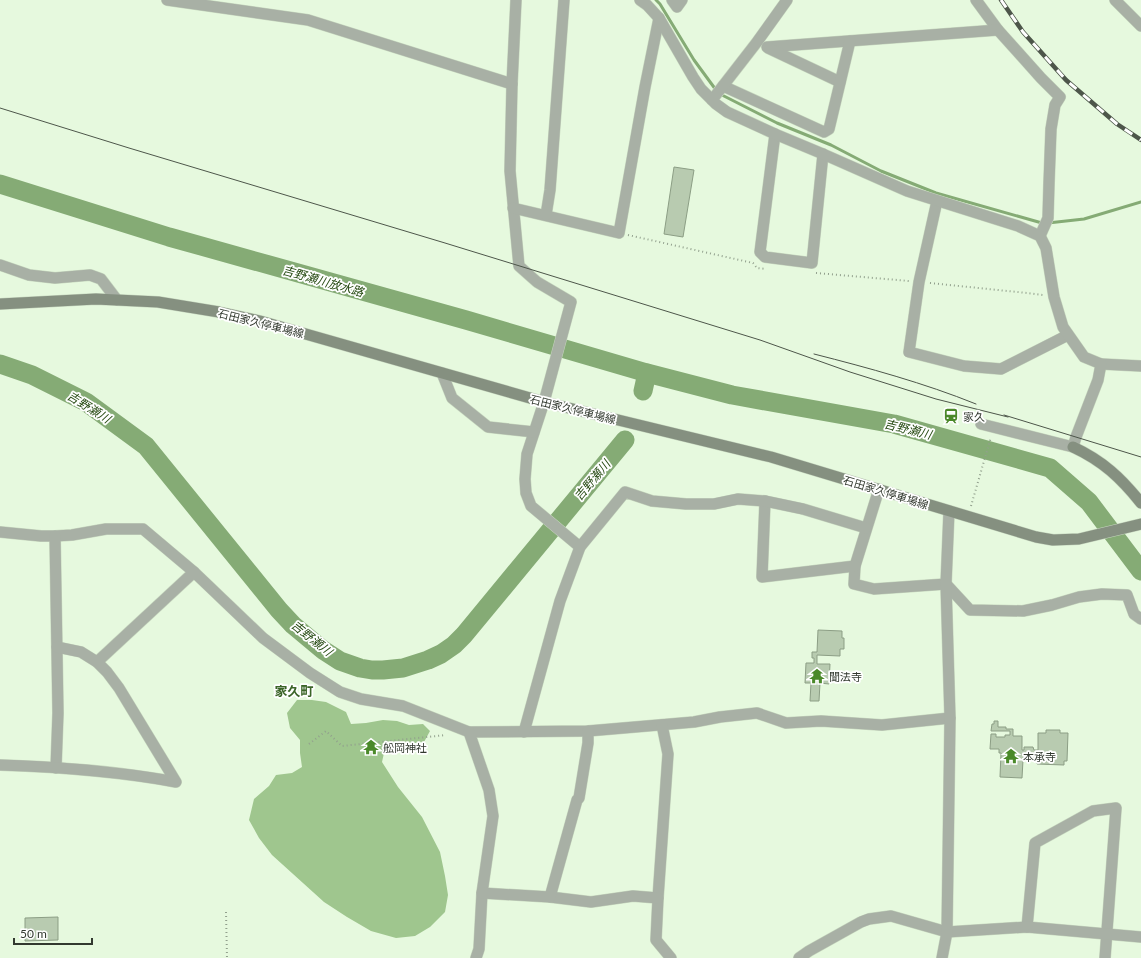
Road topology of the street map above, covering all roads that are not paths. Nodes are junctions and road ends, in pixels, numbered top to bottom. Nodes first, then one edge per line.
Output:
1 (167, 0) edge
2 (516, 0) edge
3 (564, 0) edge
4 (640, 0) edge
5 (672, 0) edge
6 (682, 0) edge
7 (787, 0) edge
8 (976, 0) edge
9 (1115, 0) edge
10 (659, 18) junction
11 (1141, 26) edge
12 (998, 30) junction
13 (850, 41) junction
14 (757, 42) junction
15 (767, 47) junction
16 (840, 82) junction
17 (512, 84) junction
18 (718, 92) junction
19 (775, 134) junction
20 (823, 154) junction
21 (937, 201) junction
22 (513, 208) junction
23 (546, 215) junction
24 (1044, 228) junction
25 (0, 265) edge
26 (117, 300) junction
27 (0, 304) edge
28 (1068, 335) junction
29 (1101, 364) junction
30 (1141, 366) edge
31 (442, 374) junction
32 (544, 402) junction
33 (981, 424) dead end
34 (534, 432) junction
35 (1073, 447) junction
36 (879, 490) junction
37 (765, 501) junction
38 (1141, 503) edge
39 (949, 511) junction
40 (1139, 525) edge
41 (866, 528) junction
42 (0, 532) edge
43 (55, 536) junction
44 (580, 546) junction
45 (855, 566) junction
46 (194, 572) junction
47 (946, 584) junction
48 (1141, 619) edge
49 (57, 647) junction
50 (96, 662) junction
51 (950, 718) junction
52 (662, 726) junction
53 (588, 731) junction
54 (469, 732) junction
55 (524, 732) junction
56 (0, 765) edge
57 (56, 768) junction
58 (482, 893) junction
59 (550, 897) junction
60 (658, 898) junction
61 (1027, 927) junction
62 (947, 932) junction
63 (1107, 933) junction
64 (1141, 937) edge
65 (476, 958) edge
66 (671, 958) edge
67 (798, 958) edge
68 (942, 958) edge
69 (1105, 958) edge

1 - 17 street
2 - 17 street
3 - 23 street
4 - 10 street
5 - 6 street
7 - 14 street
8 - 12 street
9 - 11 street
10 - 18 street
10 - 23 street
12 - 13 street
12 - 24 street
13 - 15 street
13 - 16 street
14 - 15 street
14 - 18 street
15 - 16 street
16 - 18 street
17 - 22 street
18 - 19 street
19 - 20 street
19 - 20 street
20 - 21 street
21 - 24 street
21 - 28 street
22 - 23 street
22 - 32 street
24 - 28 street
25 - 26 street
26 - 27 main road, 石田家久停車場線
26 - 31 main road, 石田家久停車場線
28 - 29 street
29 - 30 street
29 - 35 street
31 - 32 main road, 石田家久停車場線
31 - 34 street
32 - 34 street
32 - 36 main road, 石田家久停車場線
33 - 35 street
34 - 44 street
35 - 38 main road
36 - 39 main road, 石田家久停車場線
36 - 41 street
37 - 41 street
37 - 44 street
37 - 45 street
39 - 40 main road, 石田家久停車場線
39 - 47 street
41 - 45 street
42 - 43 street
43 - 46 street
43 - 49 street
44 - 55 street
45 - 47 street
46 - 50 street
46 - 54 street
47 - 48 street
47 - 51 street
49 - 50 street
49 - 57 street
50 - 57 street
51 - 52 street
51 - 62 street
52 - 53 street
52 - 60 street
53 - 55 street
53 - 59 street
54 - 55 street
54 - 58 street
56 - 57 street
58 - 59 street
58 - 65 street
59 - 60 street
60 - 66 street
61 - 62 street
61 - 63 street
61 - 63 street
62 - 67 street
62 - 68 street
63 - 64 street
63 - 69 street

